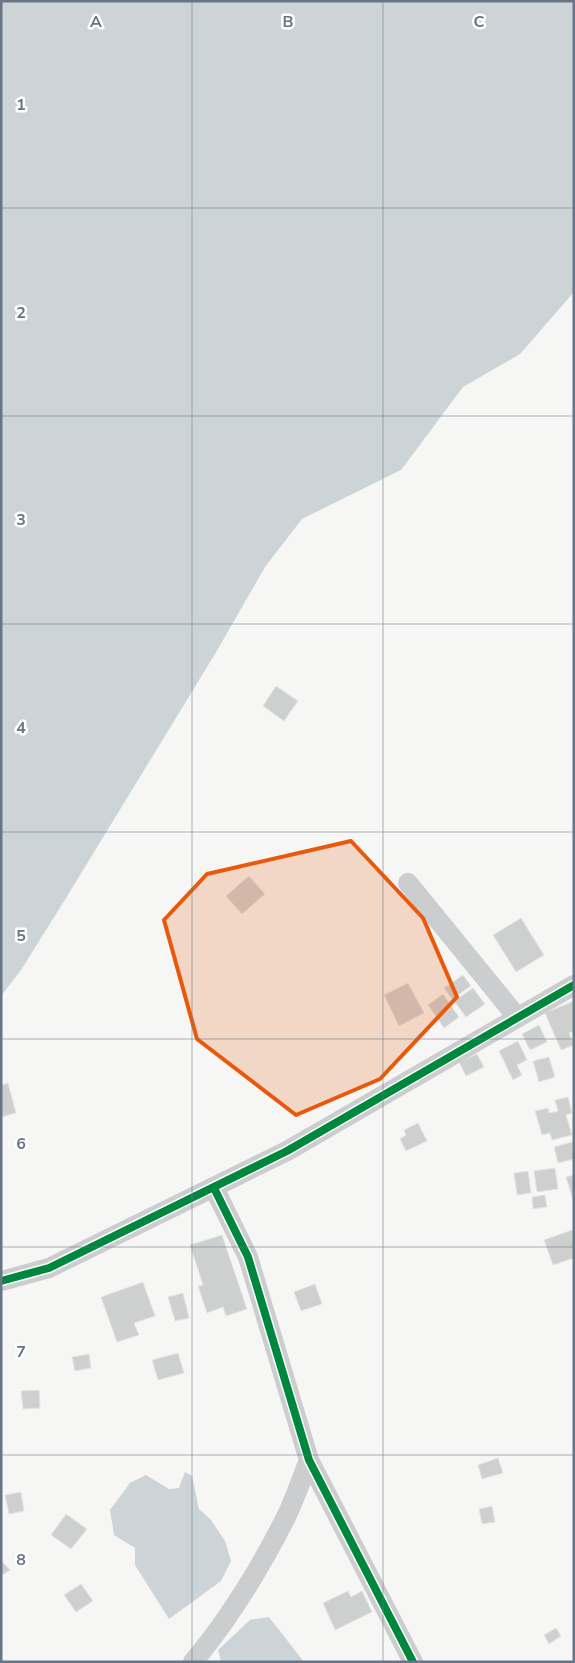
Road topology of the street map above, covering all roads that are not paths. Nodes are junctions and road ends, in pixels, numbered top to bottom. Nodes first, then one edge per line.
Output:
1 (408, 883) dead end
2 (574, 985) edge
3 (517, 1018) junction
4 (214, 1188) junction
5 (1, 1281) edge
6 (309, 1460) junction
7 (193, 1662) edge
8 (413, 1662) edge

1 - 3 street
2 - 3 street
3 - 4 street
4 - 5 street
4 - 6 street
6 - 7 street
6 - 8 street

